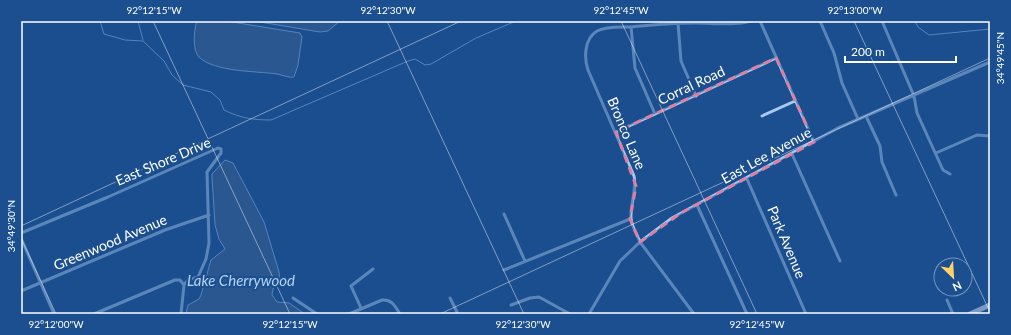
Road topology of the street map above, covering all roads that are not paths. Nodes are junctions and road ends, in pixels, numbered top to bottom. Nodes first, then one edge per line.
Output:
1 (752, 21) edge
2 (760, 21) edge
3 (820, 21) edge
4 (882, 21) edge
5 (678, 23) junction
6 (631, 26) junction
7 (776, 58) junction
8 (990, 62) edge
9 (696, 96) junction
10 (914, 96) junction
11 (795, 101) junction
12 (656, 114) junction
13 (762, 116) dead end
14 (866, 116) junction
15 (858, 119) junction
16 (616, 132) junction
17 (990, 136) edge
18 (814, 142) junction
19 (792, 154) junction
20 (936, 154) junction
21 (950, 174) dead end
22 (747, 179) junction
23 (896, 195) dead end
24 (696, 205) junction
25 (504, 214) dead end
26 (209, 215) junction
27 (630, 219) junction
28 (21, 233) edge
29 (21, 238) edge
30 (640, 242) junction
31 (526, 261) junction
32 (840, 261) dead end
33 (373, 269) dead end
34 (504, 270) dead end
35 (40, 283) junction
36 (184, 285) junction
37 (21, 291) edge
38 (293, 298) dead end
39 (450, 298) dead end
40 (947, 300) dead end
41 (511, 305) dead end
42 (990, 305) edge
43 (361, 308) junction
44 (54, 314) edge
45 (94, 314) edge
46 (181, 314) edge
47 (317, 314) edge
48 (349, 314) edge
49 (400, 314) edge
50 (458, 314) edge
51 (570, 314) edge
52 (589, 314) edge
53 (694, 314) edge
54 (748, 314) edge
55 (806, 314) edge
56 (953, 314) edge
57 (970, 314) edge

1 - 5 street
2 - 7 street
3 - 15 street
4 - 10 street
5 - 6 street
5 - 9 street
6 - 12 street
6 - 16 street, Bronco Lane
7 - 9 street, Corral Road
7 - 11 street
8 - 10 street, East Lee Avenue
9 - 12 street, Corral Road
10 - 14 street, East Lee Avenue
10 - 20 street
11 - 13 street
11 - 18 street
12 - 16 street, Corral Road
14 - 15 street, East Lee Avenue
14 - 23 street
15 - 18 street, East Lee Avenue
16 - 27 street, Bronco Lane
17 - 20 street
18 - 19 street, East Lee Avenue
19 - 22 street, East Lee Avenue
19 - 32 street
20 - 21 street
22 - 24 street, East Lee Avenue
22 - 55 street, Park Avenue
24 - 30 street, East Lee Avenue
24 - 54 street
25 - 31 street
26 - 28 street, East Shore Drive
26 - 35 street, Greenwood Avenue
26 - 36 street, East Shore Drive
27 - 30 street
27 - 31 street
29 - 35 street
30 - 52 street, East Lee Avenue
30 - 53 street
31 - 34 street
33 - 43 street
35 - 37 street, Greenwood Avenue
35 - 44 street
36 - 45 street
36 - 46 street
38 - 47 street
39 - 50 street
40 - 56 street
41 - 51 street
42 - 57 main road
43 - 48 street
43 - 49 street

